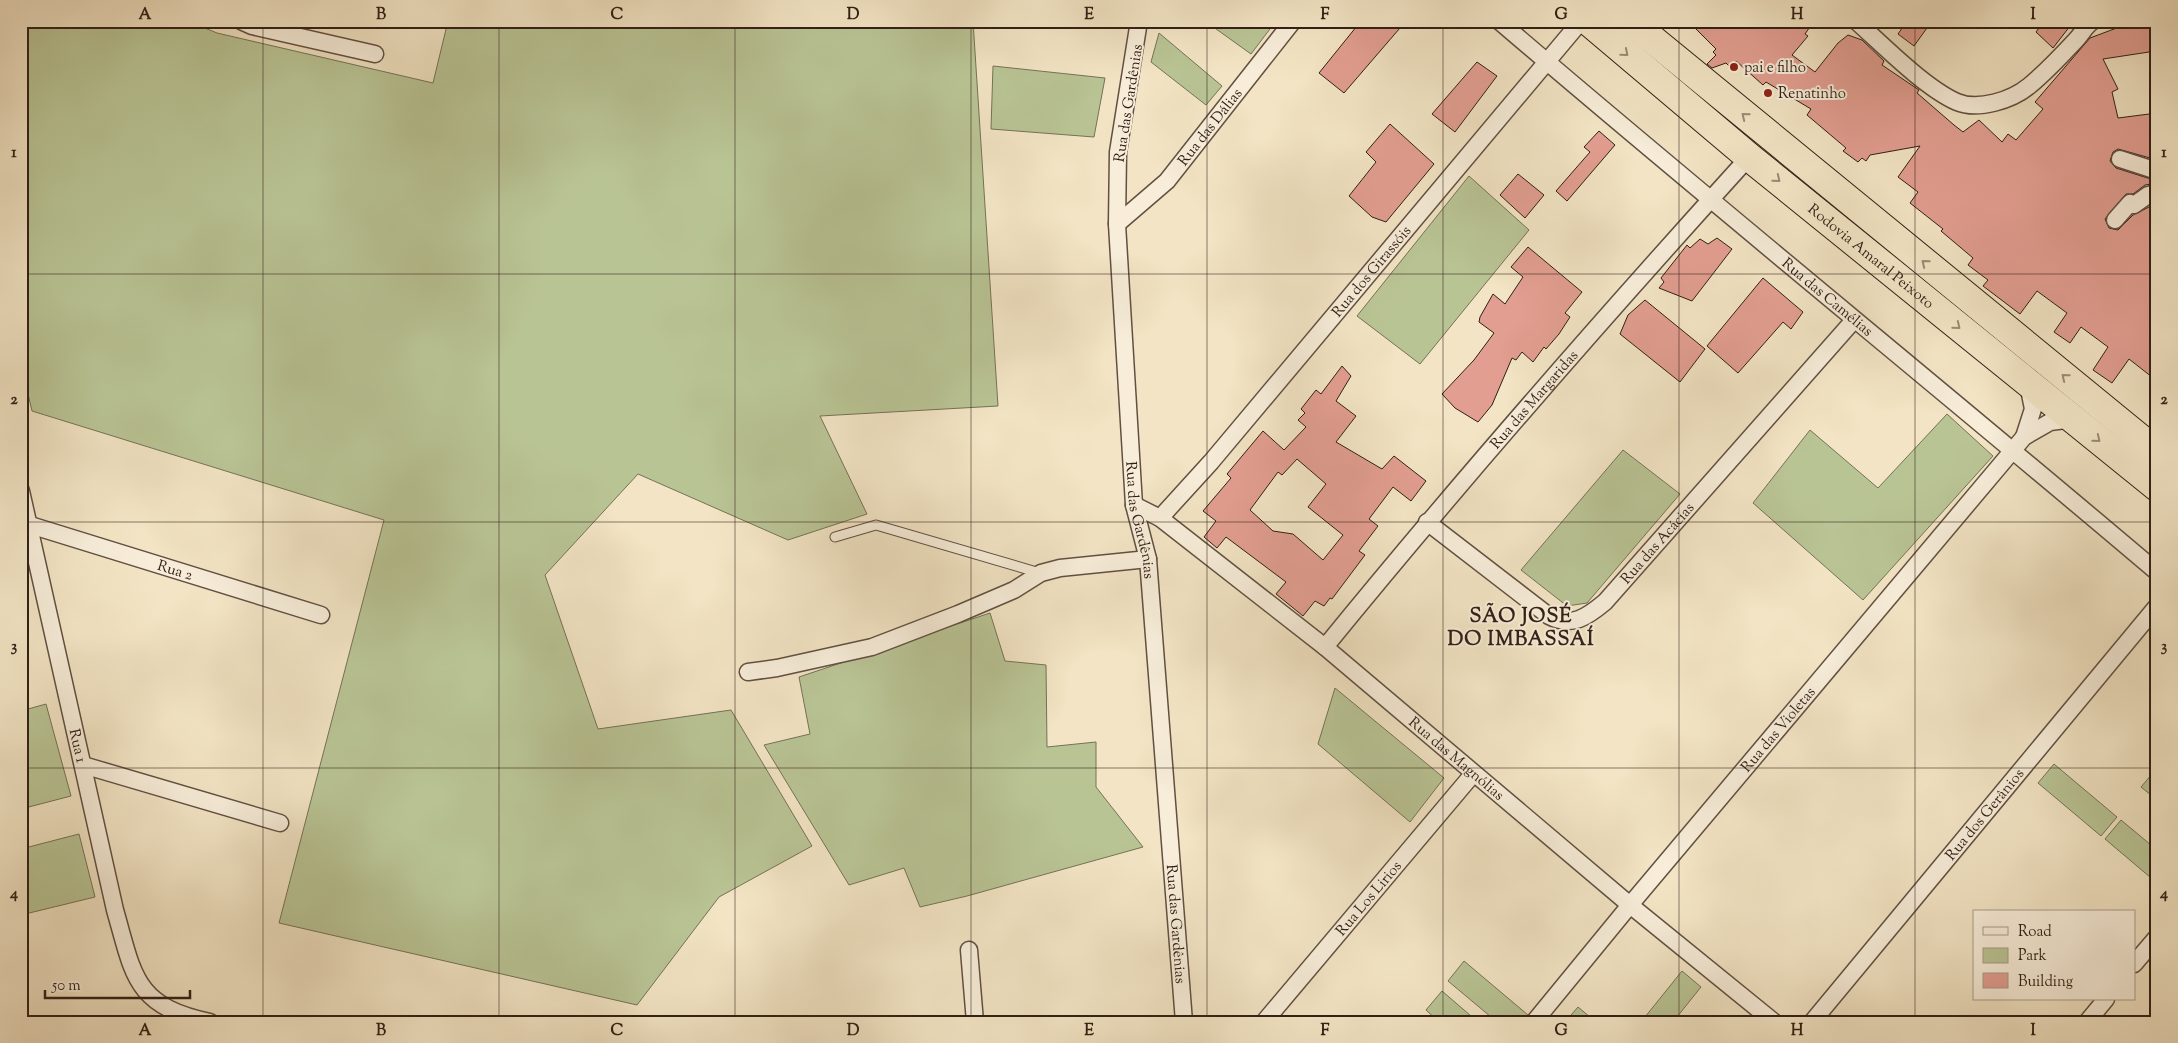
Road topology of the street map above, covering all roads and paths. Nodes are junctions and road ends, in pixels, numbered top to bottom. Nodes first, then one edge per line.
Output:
1 (240, 21) edge
2 (1139, 21) edge
3 (1293, 21) edge
4 (1499, 21) edge
5 (1580, 21) edge
6 (1588, 21) edge
7 (1630, 21) edge
8 (1856, 21) edge
9 (2093, 21) edge
10 (375, 54) dead end
11 (1547, 62) junction
12 (1748, 157) junction
13 (2120, 158) dead end
14 (2157, 171) edge
15 (2157, 194) edge
16 (1711, 198) junction
17 (2115, 220) dead end
18 (1117, 224) junction
19 (1854, 320) junction
20 (2028, 384) junction
21 (2073, 420) junction
22 (2024, 437) junction
23 (2013, 451) junction
24 (2157, 452) edge
25 (2157, 487) edge
26 (21, 491) edge
27 (1134, 504) junction
28 (1160, 518) junction
29 (1427, 522) junction
30 (30, 525) junction
31 (836, 537) dead end
32 (1148, 560) junction
33 (2157, 572) edge
34 (1040, 573) junction
35 (2157, 606) edge
36 (322, 615) dead end
37 (1325, 647) junction
38 (748, 672) dead end
39 (83, 765) junction
40 (1473, 774) junction
41 (280, 823) dead end
42 (1630, 905) junction
43 (2157, 937) edge
44 (968, 950) dead end
45 (2136, 962) edge
46 (2105, 1000) edge
47 (207, 1021) edge
48 (975, 1022) edge
49 (1184, 1022) edge
50 (1264, 1022) edge
51 (1534, 1022) edge
52 (1774, 1022) edge
53 (1812, 1022) edge
54 (2087, 1022) edge

1 - 10 street
2 - 18 street, Rua das Gardênias
3 - 18 street, Rua das Dálias
4 - 11 street, Rua das Camélias
5 - 11 street, Rua dos Girassóis
6 -> 12 highway, Rodovia Amaral Peixoto
24 -> 7 highway, Rodovia Amaral Peixoto
8 - 9 street
11 - 16 street, Rua das Camélias
11 - 28 street, Rua dos Girassóis
12 - 16 street, Rua das Margaridas
12 -> 20 highway, Rodovia Amaral Peixoto
13 - 14 street
15 - 17 street
16 - 19 street, Rua das Camélias
16 - 29 street, Rua das Margaridas
18 - 27 street, Rua das Gardênias
19 - 23 street, Rua das Camélias
19 - 29 street, Rua das Acácias
20 - 21 highway, Rodovia Amaral Peixoto
20 - 22 street, Rua das Violetas
21 - 22 street, Rua das Violetas
21 -> 25 highway, Rodovia Amaral Peixoto
22 - 23 street, Rua das Violetas
23 - 33 street, Rua das Camélias
23 - 42 street, Rua das Violetas
26 - 30 street, Rua 1
27 - 28 street, Rua das Magnólias
27 - 32 street, Rua das Gardênias
28 - 37 street, Rua das Magnólias
29 - 37 street, Rua das Margaridas
30 - 36 street, Rua 2
30 - 39 street, Rua 1
31 - 34 lane
32 - 34 street
32 - 49 street, Rua das Gardênias
34 - 38 street
35 - 53 street, Rua dos Gerânios
37 - 40 street, Rua das Magnólias
39 - 41 street
39 - 47 street, Rua 1
40 - 42 street, Rua das Magnólias
40 - 50 street, Rua Los Lirios
42 - 51 street, Rua das Violetas
42 - 52 street, Rua das Magnólias
43 - 45 street
44 - 48 street
46 - 54 street

